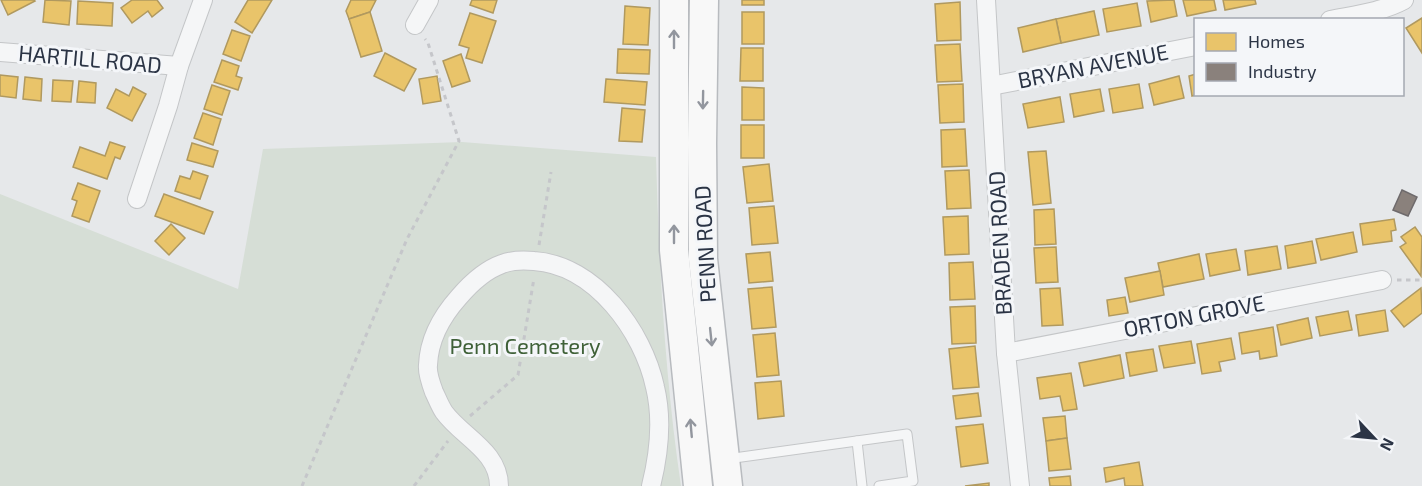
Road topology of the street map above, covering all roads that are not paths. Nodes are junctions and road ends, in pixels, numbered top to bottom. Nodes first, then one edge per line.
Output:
1 (203, 0) edge
2 (429, 0) edge
3 (674, 0) edge
4 (704, 0) edge
5 (986, 0) edge
6 (1404, 0) edge
7 (1340, 18) edge
8 (415, 25) road end
9 (1194, 46) edge
10 (0, 52) edge
11 (179, 66) junction
12 (991, 86) junction
13 (137, 199) dead end
14 (1382, 280) road end
15 (1006, 353) junction
16 (857, 441) junction
17 (726, 473) edge
18 (499, 486) edge
19 (651, 486) edge
20 (698, 486) edge
21 (862, 486) edge
22 (879, 486) edge
23 (1020, 486) edge

1 - 11 street
2 - 8 street
20 -> 3 highway, PENN ROAD
4 -> 17 highway, PENN ROAD
5 - 12 street, BRADEN ROAD
6 - 7 street
9 - 12 street, BRYAN AVENUE
10 - 11 street, HARTILL ROAD
11 - 13 street
12 - 15 street, BRADEN ROAD
14 - 15 street, ORTON GROVE
15 - 23 street, BRADEN ROAD
16 - 17 lane
16 - 21 lane
16 - 22 lane
18 - 19 street

